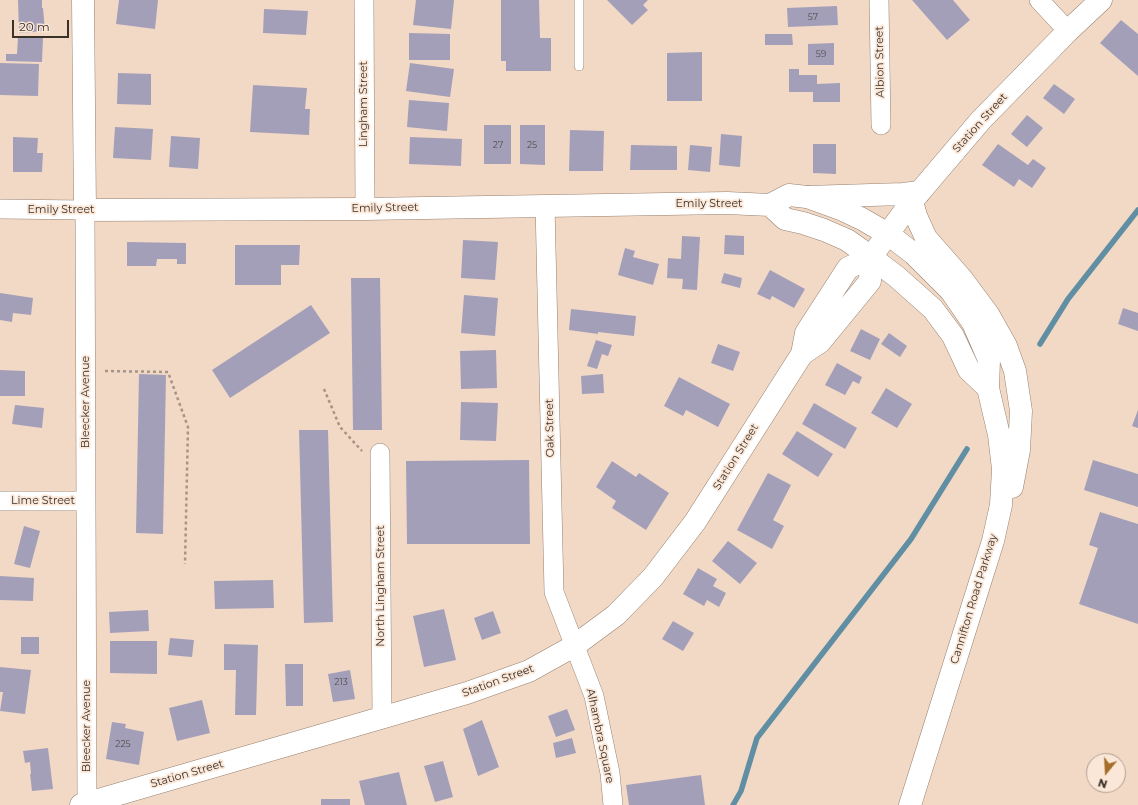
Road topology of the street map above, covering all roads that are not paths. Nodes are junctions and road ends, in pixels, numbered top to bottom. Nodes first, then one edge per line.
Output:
1 (83, 0) edge
2 (364, 0) edge
3 (579, 0) edge
4 (879, 0) edge
5 (1039, 0) edge
6 (1101, 0) edge
7 (1068, 31) junction
8 (579, 66) dead end
9 (881, 125) dead end
10 (916, 196) junction
11 (807, 197) junction
12 (545, 205) junction
13 (770, 205) junction
14 (0, 209) edge
15 (365, 209) junction
16 (85, 210) junction
17 (888, 234) junction
18 (871, 257) junction
19 (988, 388) junction
20 (372, 453) road end
21 (0, 501) edge
22 (86, 501) junction
23 (993, 541) junction
24 (574, 646) junction
25 (382, 718) junction
26 (84, 804) edge
27 (613, 805) edge
28 (910, 805) edge

1 - 16 street, Bleecker Avenue
2 - 15 street, Lingham Street
3 - 8 lane
4 - 9 street, Albion Street
5 - 7 street
6 - 7 street, Station Street
7 - 10 street, Station Street
10 - 11 street
10 - 17 street, Station Street
10 - 23 street
11 - 13 street, Emily Street
11 - 17 street, Emily Street
12 - 13 street, Emily Street
12 - 15 street, Emily Street
12 - 24 street, Oak Street
13 - 18 street
14 - 16 street, Emily Street
15 - 16 street, Emily Street
16 - 22 street, Bleecker Avenue
17 - 18 street, Station Street
17 - 19 street, Cannifton Road Parkway
18 - 19 street
18 - 24 street, Station Street
19 - 23 street, Cannifton Road Parkway
20 - 25 street, North Lingham Street
21 - 22 street, Lime Street
22 - 26 street, Bleecker Avenue
23 - 28 street, Cannifton Road Parkway
24 - 25 street, Station Street
24 - 27 street, Alhambra Square
25 - 26 street, Station Street

